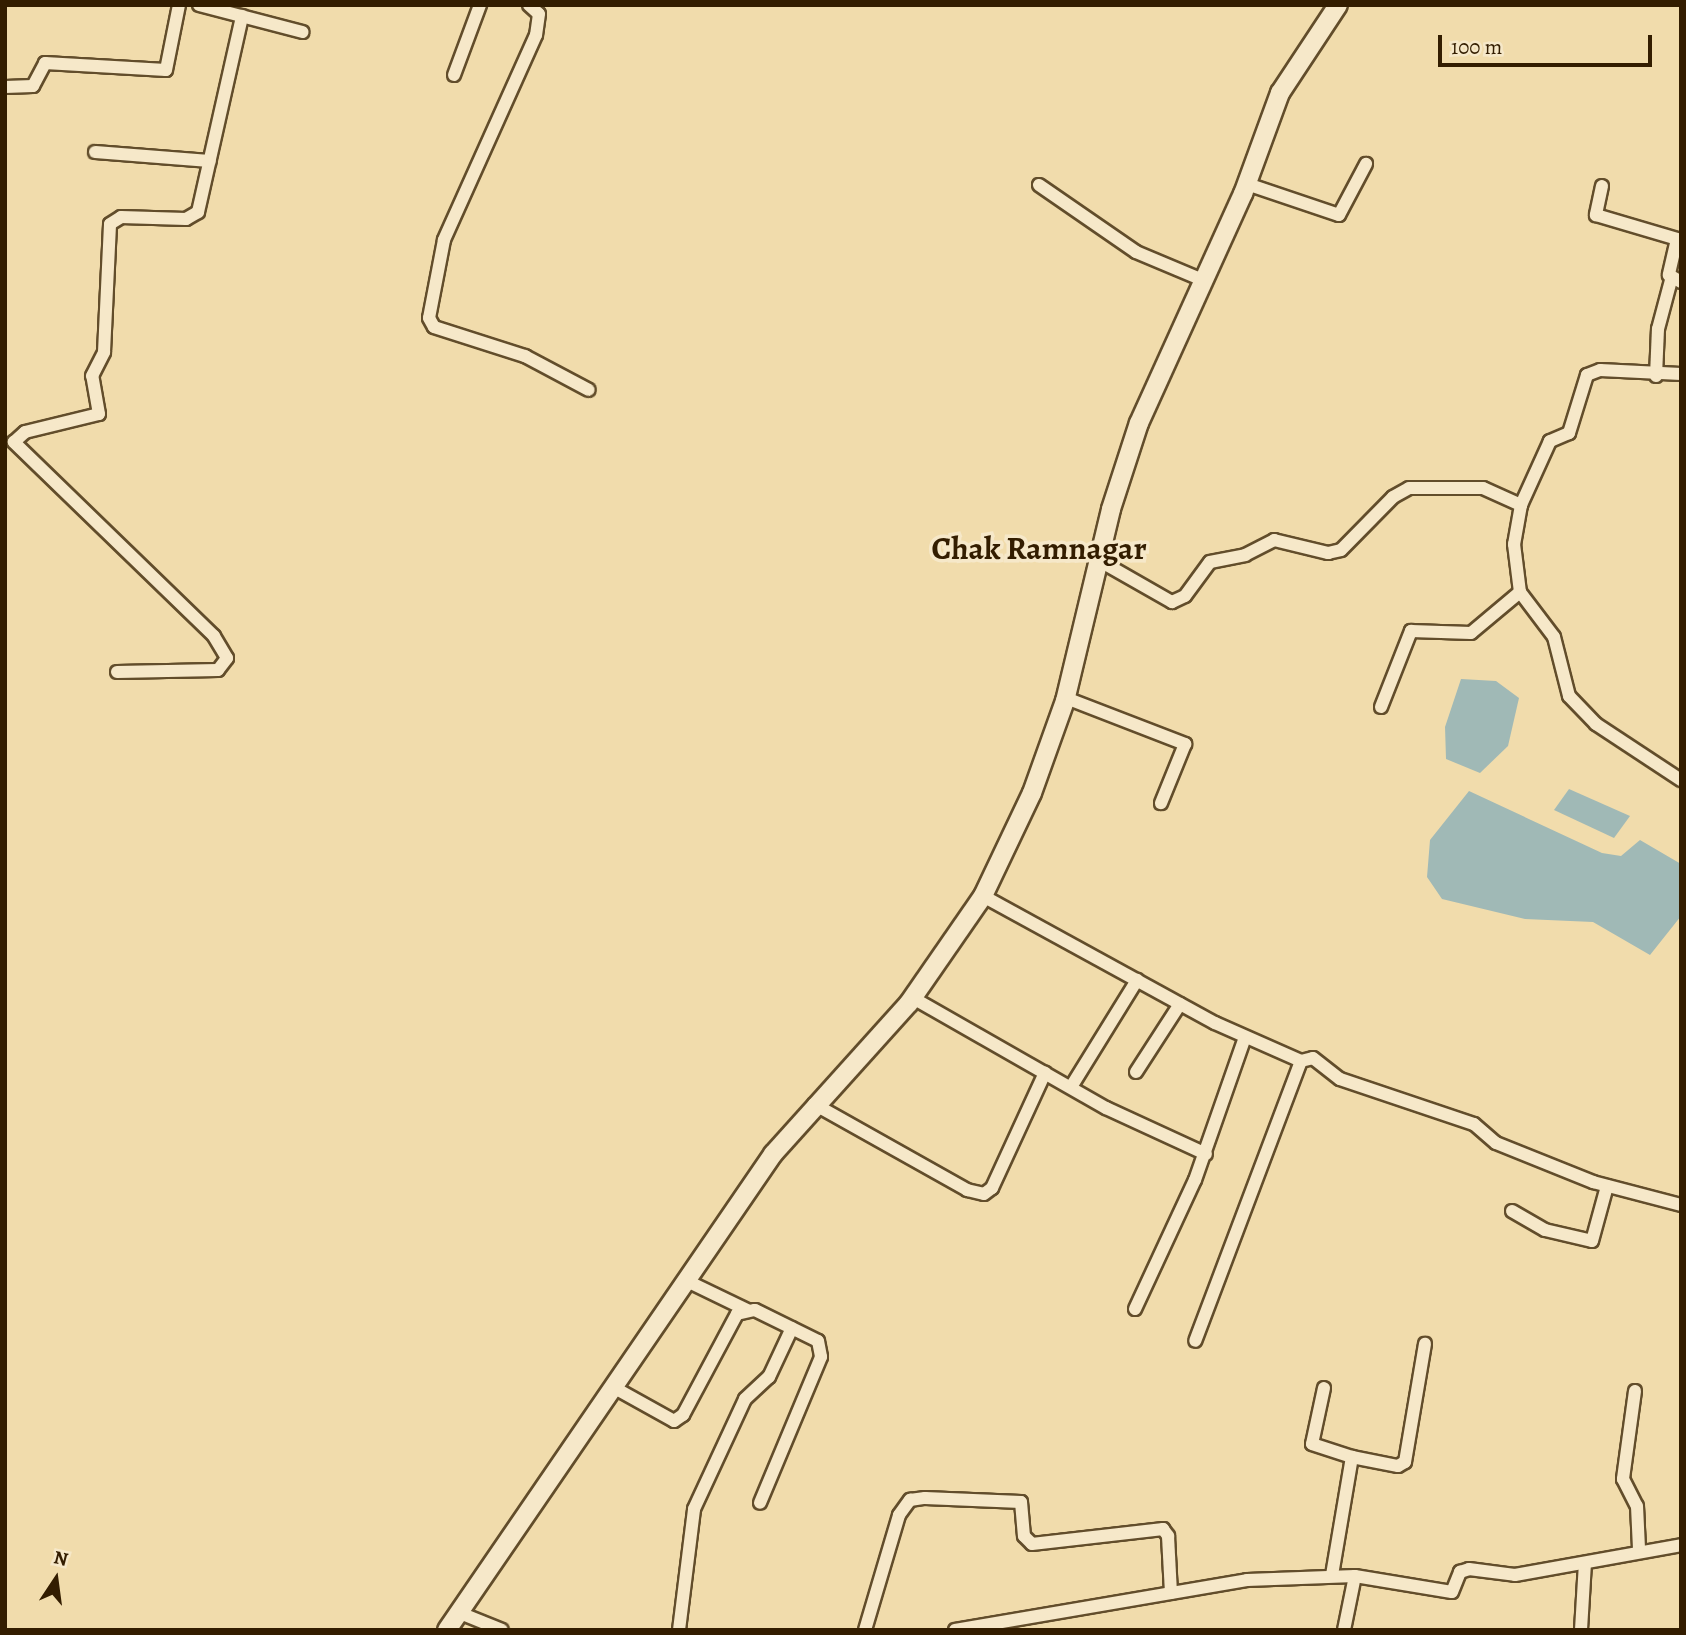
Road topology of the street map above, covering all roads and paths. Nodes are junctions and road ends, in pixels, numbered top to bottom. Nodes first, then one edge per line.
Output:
1 (179, 5) edge
2 (199, 5) edge
3 (480, 5) edge
4 (529, 5) edge
5 (1338, 5) edge
6 (220, 8) edge
7 (242, 16) junction
8 (303, 32) dead end
9 (454, 75) dead end
10 (5, 87) edge
11 (95, 152) dead end
12 (210, 161) junction
13 (1366, 164) dead end
14 (1247, 184) junction
15 (1039, 186) dead end
16 (1602, 186) dead end
17 (1203, 280) junction
18 (1676, 281) edge
19 (1681, 374) edge
20 (1656, 376) junction
21 (589, 390) dead end
22 (1521, 505) junction
23 (1100, 561) junction
24 (1520, 592) junction
25 (117, 672) dead end
26 (1066, 698) junction
27 (1381, 707) dead end
28 (1681, 780) edge
29 (1161, 803) dead end
30 (983, 896) junction
31 (1137, 980) junction
32 (913, 998) junction
33 (1180, 1004) junction
34 (1245, 1037) junction
35 (1301, 1061) junction
36 (1136, 1072) dead end
37 (1045, 1073) junction
38 (1071, 1087) junction
39 (814, 1104) junction
40 (1206, 1154) junction
41 (1607, 1185) junction
42 (1681, 1205) edge
43 (1512, 1211) dead end
44 (687, 1282) junction
45 (1135, 1309) dead end
46 (747, 1310) junction
47 (792, 1328) junction
48 (1195, 1341) dead end
49 (1425, 1344) dead end
50 (613, 1387) junction
51 (1324, 1388) dead end
52 (1635, 1391) dead end
53 (1352, 1457) junction
54 (761, 1503) dead end
55 (1681, 1545) edge
56 (1639, 1549) junction
57 (1586, 1563) junction
58 (1332, 1575) junction
59 (1355, 1576) junction
60 (1171, 1593) junction
61 (460, 1613) junction
62 (994, 1627) edge
63 (447, 1630) edge
64 (502, 1630) edge
65 (679, 1630) edge
66 (865, 1630) edge
67 (955, 1630) edge
68 (1344, 1630) edge
69 (1581, 1630) edge

1 - 10 street
2 - 6 street
3 - 9 street
4 - 21 street
5 - 14 street
6 - 7 street
7 - 8 street
7 - 12 street
11 - 12 street
12 - 25 street
13 - 14 street
14 - 17 street
15 - 17 street
16 - 18 street
17 - 23 street
18 - 20 street
19 - 20 street
20 - 22 street
22 - 23 street
22 - 24 street
23 - 26 street
24 - 27 street
24 - 28 street
26 - 29 street
26 - 30 street
30 - 31 street
30 - 32 street
31 - 33 street
31 - 38 street
32 - 37 street
32 - 39 street
33 - 34 street
33 - 36 street
34 - 35 street
34 - 40 street
35 - 41 street
35 - 48 street
37 - 38 street
37 - 39 street
38 - 40 street
39 - 44 street
40 - 45 street
41 - 42 street
41 - 43 street
44 - 46 street
44 - 50 street
46 - 47 street
46 - 50 street
47 - 54 street
47 - 65 street
49 - 53 street
50 - 61 street
51 - 53 street
52 - 56 street
53 - 58 street
55 - 56 street
56 - 57 street
57 - 59 street
57 - 69 street
58 - 59 street
58 - 60 street
59 - 68 street
60 - 62 street
60 - 66 street
61 - 63 street
61 - 64 street
62 - 67 street

